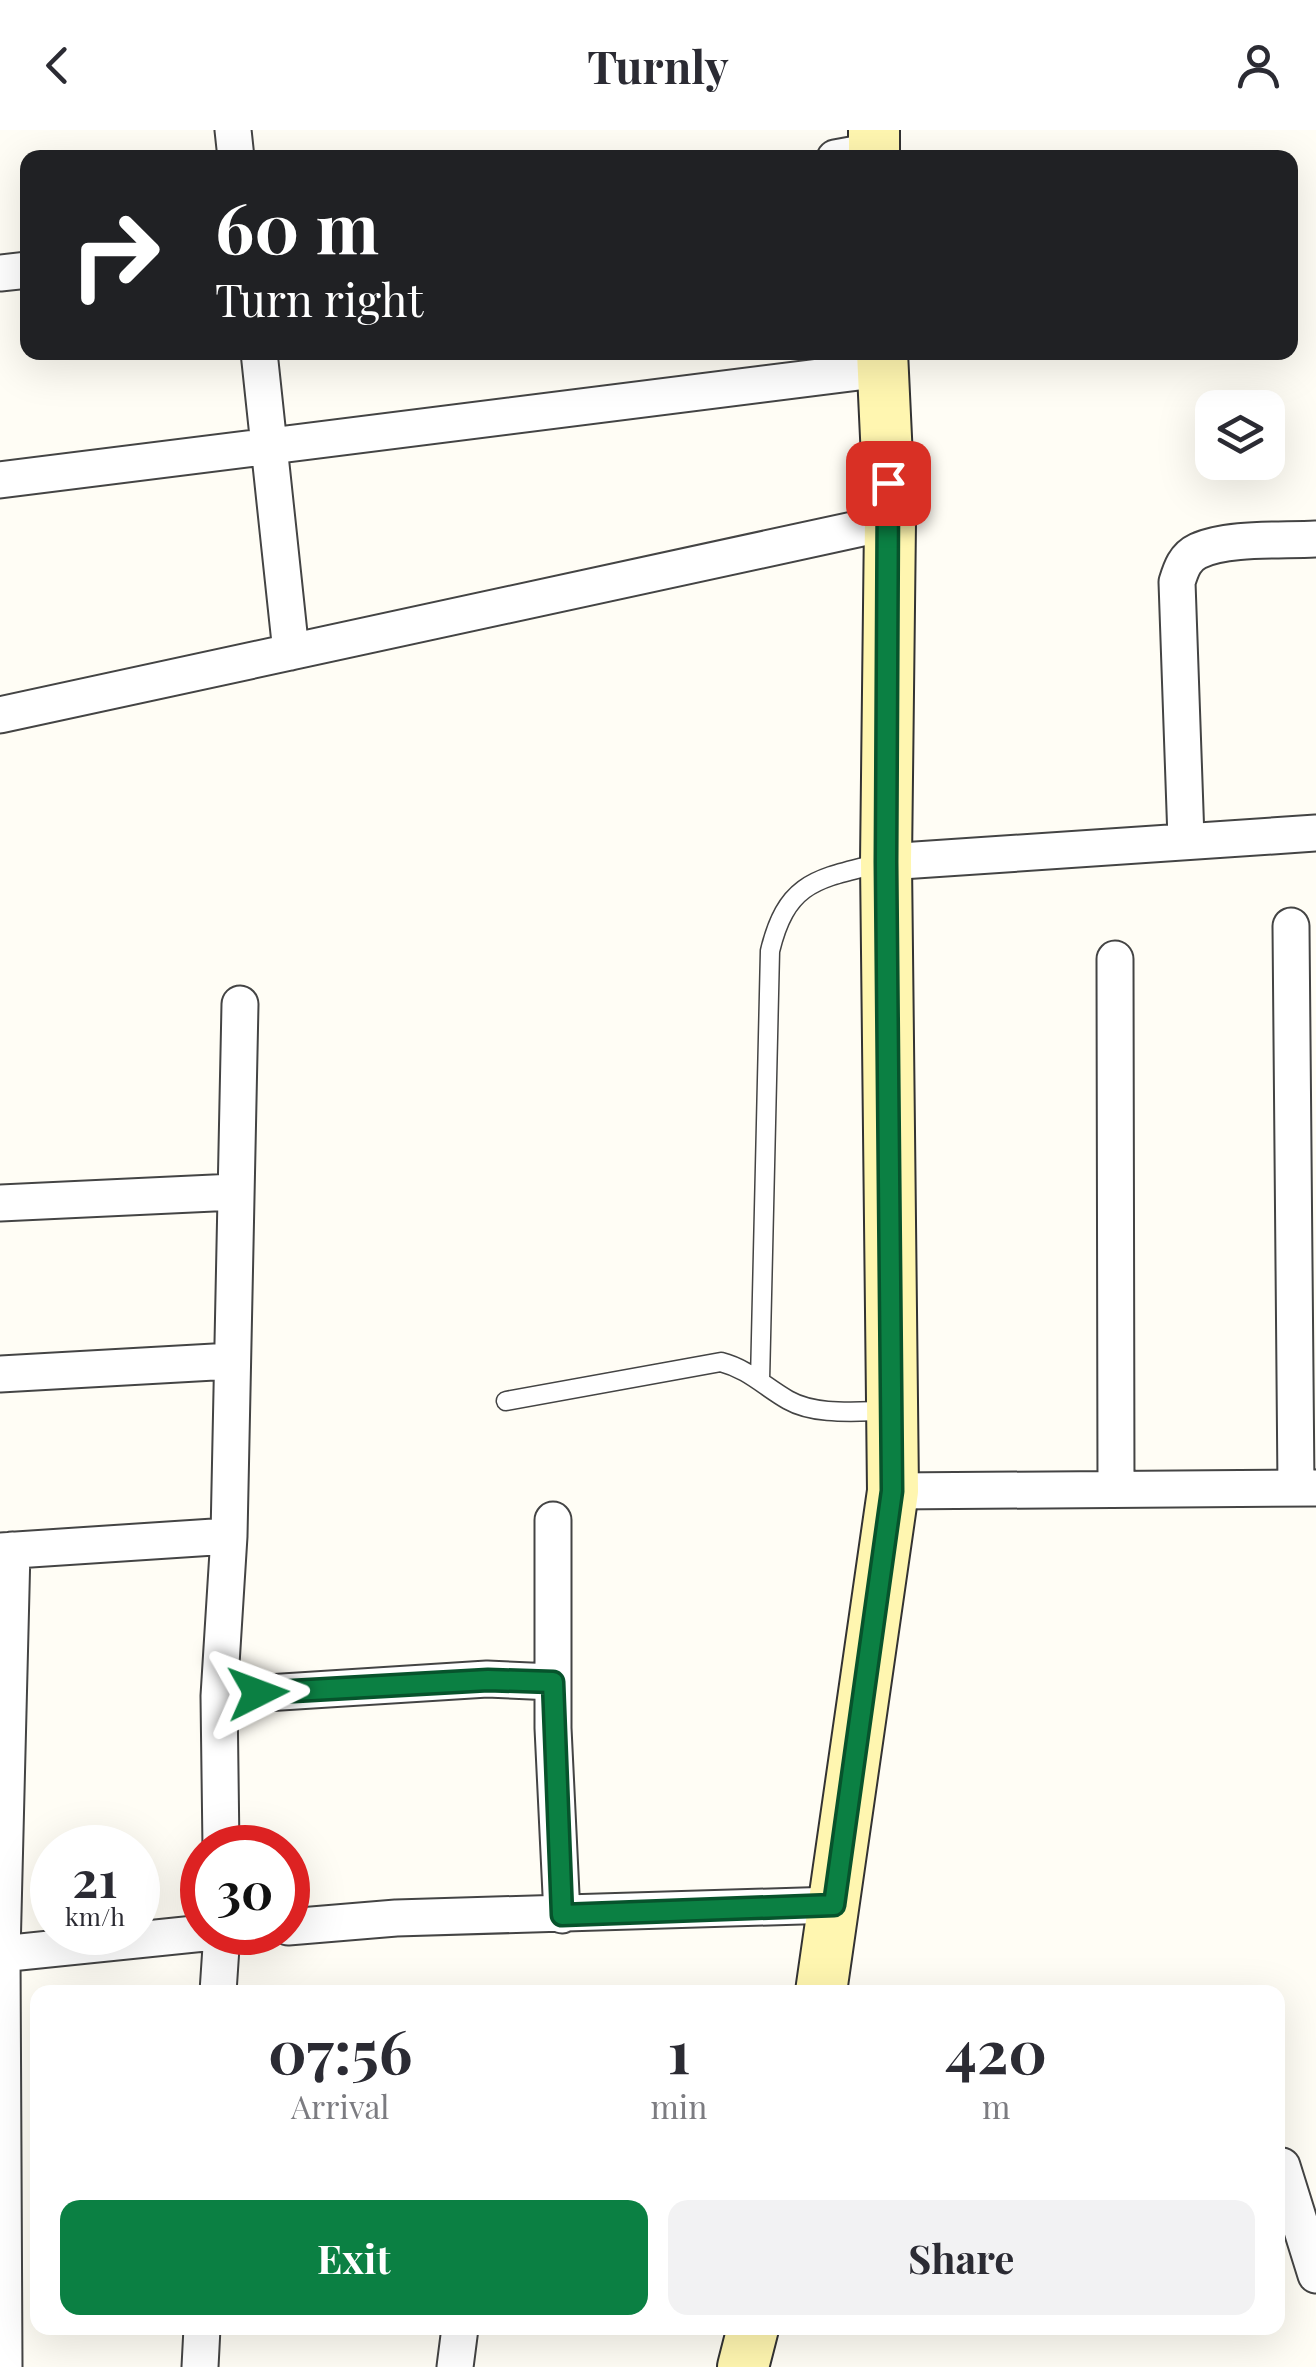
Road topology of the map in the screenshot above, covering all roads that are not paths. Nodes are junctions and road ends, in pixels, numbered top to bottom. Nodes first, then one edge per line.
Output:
1 (260, 360) edge
2 (883, 361) edge
3 (269, 446) junction
4 (0, 480) edge
5 (890, 522) junction
6 (1316, 539) edge
7 (291, 652) junction
8 (0, 715) edge
9 (1316, 833) edge
10 (1186, 839) junction
11 (886, 862) junction
12 (1291, 926) dead end
13 (1114, 959) dead end
14 (240, 1004) dead end
15 (235, 1192) junction
16 (0, 1203) edge
17 (232, 1361) junction
18 (0, 1374) edge
19 (760, 1381) junction
20 (506, 1401) dead end
21 (892, 1412) junction
22 (1306, 1488) edge
23 (1116, 1489) junction
24 (892, 1491) junction
25 (553, 1520) dead end
26 (229, 1536) junction
27 (6, 1550) edge
28 (553, 1682) junction
29 (220, 1696) junction
30 (4, 1739) edge
31 (221, 1825) edge
32 (834, 1905) junction
33 (562, 1915) junction
34 (310, 1925) edge
35 (180, 1936) edge
36 (1, 1954) edge
37 (218, 1955) edge
38 (218, 1985) edge
39 (823, 1985) edge
40 (1285, 2176) edge
41 (1316, 2275) edge
42 (202, 2335) edge
43 (459, 2335) edge
44 (751, 2335) edge
45 (4, 2367) edge
46 (200, 2367) edge
47 (455, 2367) edge
48 (743, 2367) edge

1 - 3 street
2 - 3 street
2 - 5 street
3 - 4 street
3 - 7 street
5 - 7 street
5 - 11 street
6 - 10 street
7 - 8 street
9 - 10 street
10 - 11 street
11 - 19 lane
11 - 21 street
12 - 22 street
13 - 23 street
14 - 15 street
15 - 16 street
15 - 17 street
17 - 18 street
17 - 26 street
19 - 20 lane
19 - 21 lane
21 - 24 street
22 - 23 street
23 - 24 street
24 - 32 street
25 - 28 street
26 - 27 street
26 - 29 street
27 - 30 street
28 - 29 street
28 - 33 street
29 - 31 street
30 - 36 street
32 - 33 street
32 - 39 street
33 - 34 street
35 - 36 street
36 - 45 street
37 - 38 street
40 - 41 street
42 - 46 street
43 - 47 street
44 - 48 street

